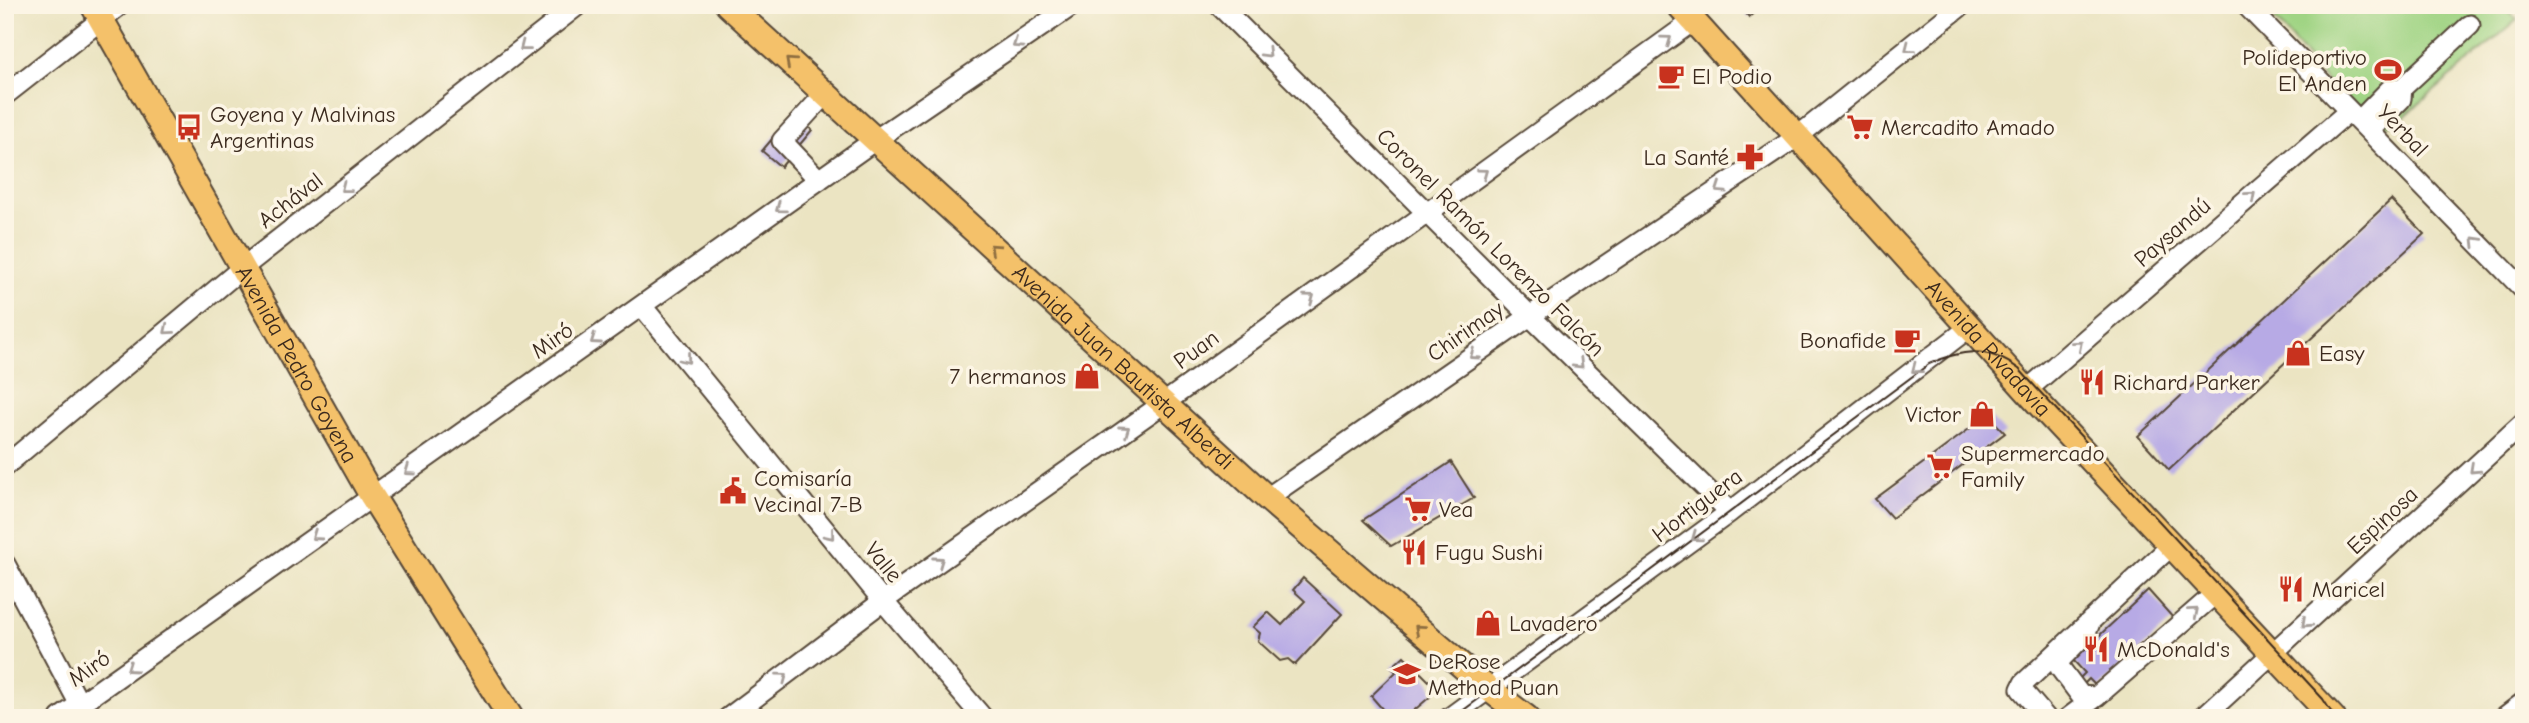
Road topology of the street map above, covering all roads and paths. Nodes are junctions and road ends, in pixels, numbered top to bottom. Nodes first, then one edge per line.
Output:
1 (578, 5) edge
2 (728, 5) edge
3 (1073, 5) edge
4 (1219, 5) edge
5 (1962, 5) edge
6 (2246, 5) edge
7 (105, 10) edge
8 (1686, 13) edge
9 (2470, 25) dead end
10 (5, 94) edge
11 (825, 94) junction
12 (2359, 121) junction
13 (1797, 137) junction
14 (875, 140) junction
15 (819, 180) junction
16 (1427, 213) junction
17 (241, 269) junction
18 (2524, 290) edge
19 (642, 306) junction
20 (1530, 316) junction
21 (1970, 327) junction
22 (2027, 390) junction
23 (1164, 402) junction
24 (2524, 422) edge
25 (5, 466) edge
26 (372, 496) junction
27 (1267, 498) junction
28 (1730, 512) junction
29 (2172, 545) junction
30 (5, 564) edge
31 (2216, 593) junction
32 (883, 601) junction
33 (2091, 620) junction
34 (2272, 653) junction
35 (1489, 689) junction
36 (2096, 697) junction
37 (2524, 702) edge
38 (84, 711) edge
39 (60, 718) edge
40 (511, 718) edge
41 (728, 718) edge
42 (983, 718) edge
43 (1449, 718) edge
44 (1527, 718) edge
45 (2046, 718) edge
46 (2068, 718) edge
47 (2202, 718) edge
48 (2333, 718) edge
49 (2503, 718) edge

1 -> 17 street, Achával
11 -> 2 main road, Avenida Juan Bautista Alberdi
3 -> 14 street, Miró
4 -> 16 street, Coronel Ramón Lorenzo Falcón
5 -> 13 street, Chirimay
6 - 12 street, Yerbal
7 - 10 street
7 - 17 main road, Avenida Pedro Goyena
8 - 13 main road, Avenida Rivadavia
16 -> 8 street, Puan
9 - 12 street, Paysandú
11 - 14 main road, Avenida Juan Bautista Alberdi
11 - 15 street
18 -> 12 street, Yerbal
22 -> 12 street, Paysandú
13 -> 20 street, Chirimay
13 - 21 main road, Avenida Rivadavia
14 - 15 street, Miró
23 -> 14 main road, Avenida Juan Bautista Alberdi
15 -> 19 street, Miró
16 - 20 street, Coronel Ramón Lorenzo Falcón
23 -> 16 street, Puan
17 -> 25 street, Achával
17 - 26 main road, Avenida Pedro Goyena
19 -> 26 street, Miró
19 -> 32 street, Valle
20 -> 27 street, Chirimay
20 -> 28 street, Coronel Ramón Lorenzo Falcón
21 - 22 main road, Avenida Rivadavia
21 -> 28 street, Hortiguera
22 - 29 main road, Avenida Rivadavia
23 - 27 main road, Avenida Juan Bautista Alberdi
32 -> 23 street, Puan
24 -> 34 street, Espinosa
26 -> 38 street, Miró
26 - 40 main road, Avenida Pedro Goyena
35 -> 27 main road, Avenida Juan Bautista Alberdi
28 -> 35 street, Hortiguera
29 - 31 main road, Avenida Rivadavia
29 - 33 street
30 - 38 street
31 - 34 main road, Avenida Rivadavia
36 -> 31 street
41 -> 32 street, Puan
32 - 42 street, Valle
33 - 36 street
33 - 45 street
34 - 47 street, Espinosa
34 - 48 main road, Avenida Rivadavia
35 - 43 street, Hortiguera
35 - 44 main road, Avenida Juan Bautista Alberdi
36 - 46 street
37 - 49 street
38 - 39 street, Miró

